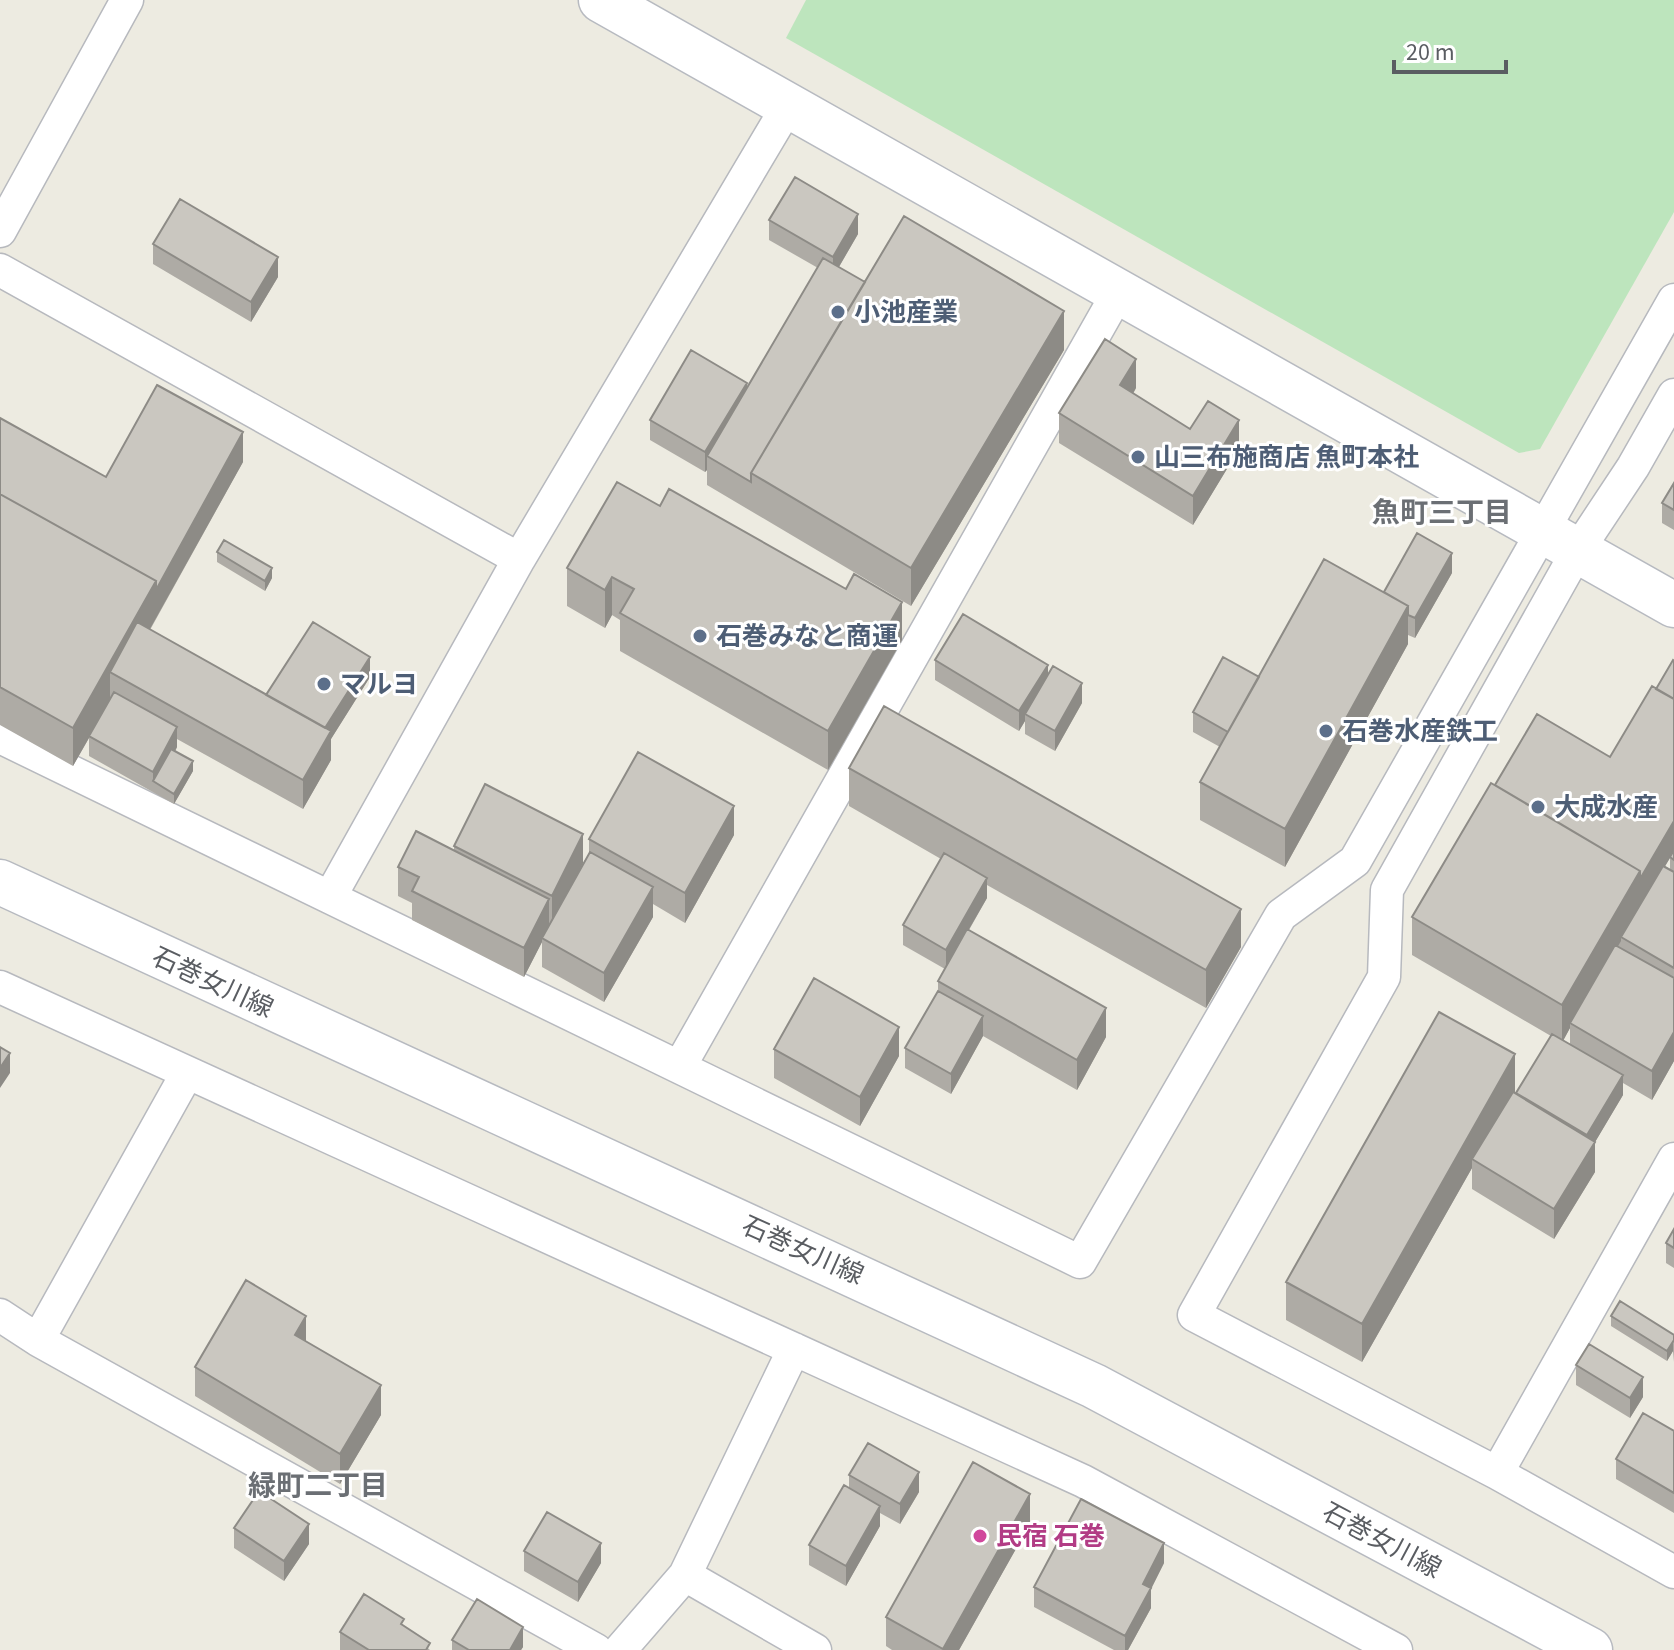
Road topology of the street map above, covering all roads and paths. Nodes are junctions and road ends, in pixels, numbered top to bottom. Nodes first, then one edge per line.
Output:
1 (127, 0) edge
2 (601, 0) edge
3 (789, 104) junction
4 (0, 231) edge
5 (0, 270) edge
6 (1119, 291) junction
7 (1674, 300) edge
8 (1674, 395) edge
9 (1560, 540) junction
10 (519, 559) junction
11 (1674, 605) edge
12 (0, 737) edge
13 (0, 882) edge
14 (330, 897) junction
15 (0, 987) edge
16 (680, 1066) junction
17 (186, 1075) junction
18 (1674, 1159) edge
19 (0, 1315) edge
20 (38, 1340) junction
21 (794, 1349) junction
22 (1497, 1473) junction
23 (1674, 1572) edge
24 (685, 1575) junction
25 (596, 1650) edge
26 (620, 1650) edge
27 (815, 1650) edge
28 (1396, 1650) edge
29 (1590, 1650) edge

1 - 4 street
2 - 3 main road
3 - 6 main road
3 - 10 street
5 - 10 street
6 - 9 main road
6 - 16 street
7 - 9 street
8 - 9 street
9 - 11 main road
9 - 16 street
9 - 22 street
10 - 14 street
12 - 14 street
13 - 29 main road, 石巻女川線
14 - 16 street
15 - 17 street
17 - 20 street
17 - 21 street
18 - 22 street
19 - 20 street
20 - 25 street
21 - 24 street
21 - 28 street
22 - 23 street
24 - 26 street
24 - 27 street

